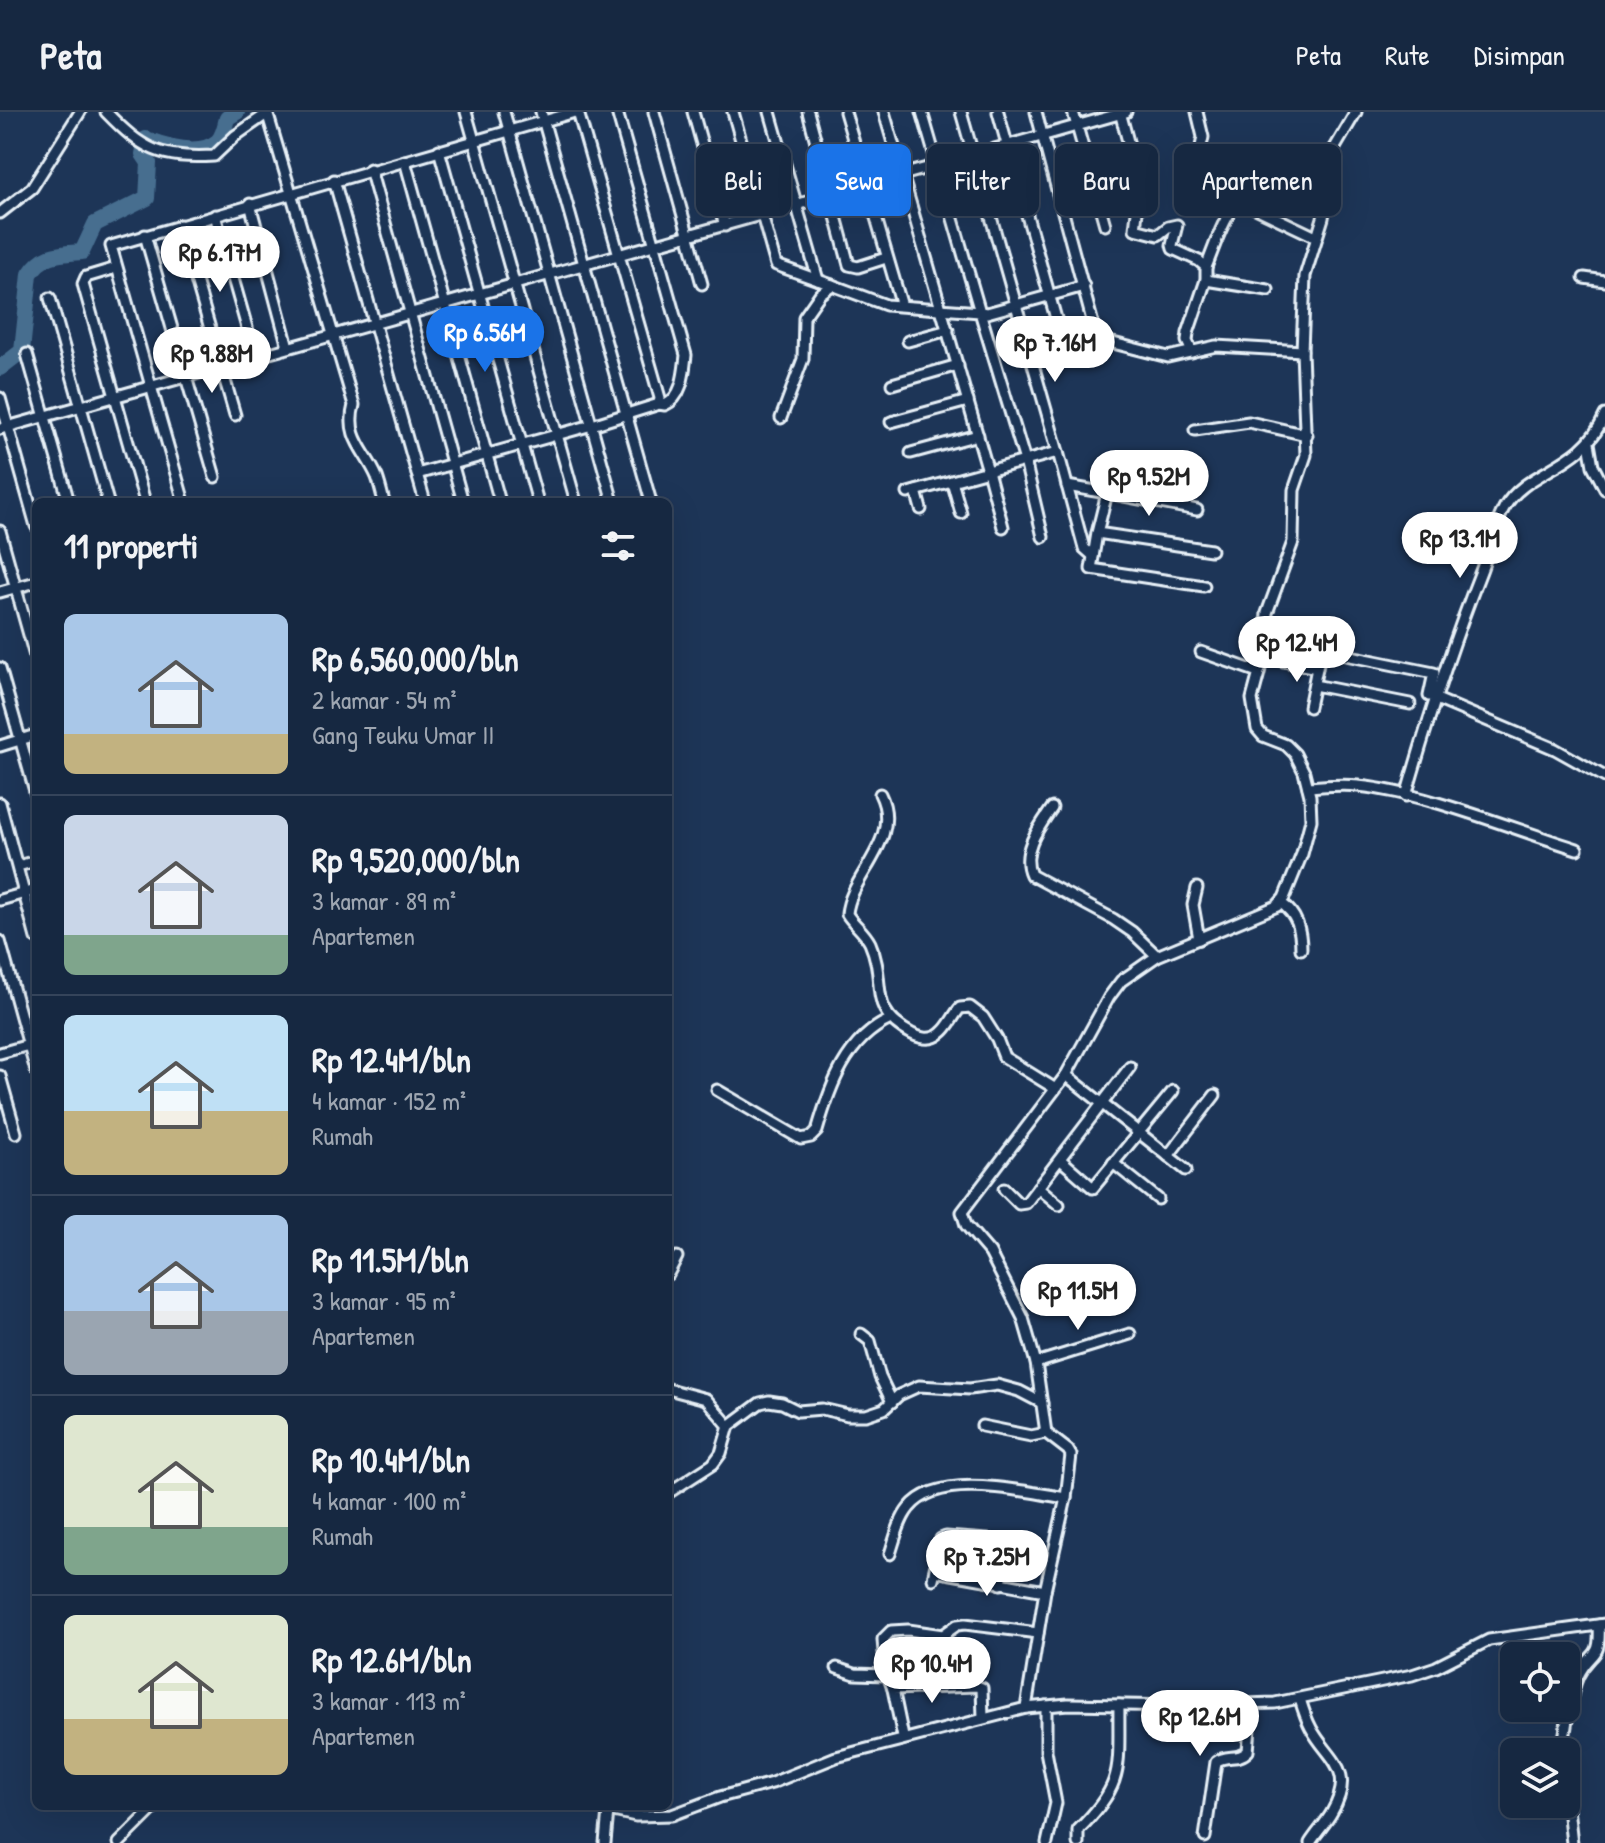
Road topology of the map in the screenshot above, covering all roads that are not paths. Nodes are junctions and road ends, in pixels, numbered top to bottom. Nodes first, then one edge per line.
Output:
1 (80, 112) edge
2 (106, 112) edge
3 (466, 112) edge
4 (504, 112) edge
5 (577, 112) edge
6 (617, 112) edge
7 (654, 112) edge
8 (693, 112) edge
9 (733, 112) edge
10 (770, 112) edge
11 (808, 112) edge
12 (845, 112) edge
13 (884, 112) edge
14 (922, 112) edge
15 (961, 112) edge
16 (998, 112) edge
17 (1036, 112) edge
18 (1073, 112) edge
19 (1197, 112) edge
20 (1356, 112) edge
21 (268, 113) edge
22 (1122, 113) edge
23 (543, 116) edge
24 (1077, 125) junction
25 (509, 131) junction
26 (1043, 136) junction
27 (474, 141) junction
28 (742, 144) edge
29 (817, 144) edge
30 (854, 144) edge
31 (893, 144) edge
32 (931, 144) edge
33 (970, 144) edge
34 (1007, 144) edge
35 (1015, 144) edge
36 (1202, 144) edge
37 (439, 150) junction
38 (405, 161) junction
39 (370, 169) junction
40 (334, 180) junction
41 (291, 192) junction
42 (807, 203) edge
43 (250, 204) junction
44 (795, 206) junction
45 (911, 206) edge
46 (791, 207) edge
47 (0, 213) edge
48 (215, 215) junction
49 (761, 216) joint
50 (837, 216) edge
51 (874, 216) edge
52 (952, 216) edge
53 (990, 216) edge
54 (1027, 216) edge
55 (1105, 225) dead end
56 (725, 226) junction
57 (181, 229) junction
58 (145, 235) junction
59 (689, 236) junction
60 (1316, 237) junction
61 (654, 245) junction
62 (619, 255) junction
63 (886, 258) junction
64 (584, 265) junction
65 (1206, 267) junction
66 (116, 268) junction
67 (549, 274) junction
68 (1584, 278) dead end
69 (818, 280) junction
70 (1206, 280) junction
71 (1605, 281) edge
72 (514, 284) junction
73 (702, 284) dead end
74 (832, 285) junction
75 (1084, 286) junction
76 (1268, 290) dead end
77 (480, 294) junction
78 (1049, 296) junction
79 (50, 298) dead end
80 (901, 303) dead end
81 (444, 304) junction
82 (1015, 305) junction
83 (943, 310) junction
84 (980, 312) junction
85 (410, 313) junction
86 (374, 323) junction
87 (948, 330) junction
88 (332, 336) junction
89 (1062, 340) dead end
90 (908, 341) dead end
91 (288, 347) junction
92 (1302, 351) junction
93 (1192, 352) junction
94 (27, 354) dead end
95 (255, 356) junction
96 (958, 365) junction
97 (221, 366) junction
98 (184, 376) junction
99 (892, 384) dead end
100 (150, 386) junction
101 (116, 396) junction
102 (0, 398) edge
103 (968, 401) junction
104 (659, 404) junction
105 (80, 407) junction
106 (235, 415) dead end
107 (626, 415) junction
108 (1605, 415) edge
109 (45, 417) junction
110 (781, 418) dead end
111 (891, 422) dead end
112 (592, 425) junction
113 (4, 428) edge
114 (1195, 430) dead end
115 (557, 435) junction
116 (978, 435) junction
117 (1307, 435) junction
118 (1589, 443) junction
119 (521, 445) junction
120 (1058, 452) junction
121 (911, 453) dead end
122 (487, 454) junction
123 (1025, 461) junction
124 (453, 465) junction
125 (988, 471) junction
126 (417, 474) junction
127 (215, 477) dead end
128 (952, 481) junction
129 (1067, 486) junction
130 (1605, 489) edge
131 (1107, 493) junction
132 (68, 498) edge
133 (107, 498) edge
134 (144, 498) edge
135 (183, 498) edge
136 (383, 498) edge
137 (424, 498) edge
138 (462, 498) edge
139 (499, 498) edge
140 (537, 498) edge
141 (575, 498) edge
142 (612, 498) edge
143 (650, 498) edge
144 (921, 509) dead end
145 (1197, 510) dead end
146 (961, 513) dead end
147 (32, 514) edge
148 (1003, 527) dead end
149 (0, 531) edge
150 (1097, 533) junction
151 (1043, 537) dead end
152 (1211, 550) dead end
153 (1093, 556) junction
154 (32, 583) edge
155 (1204, 586) dead end
156 (16, 588) junction
157 (0, 592) edge
158 (32, 646) edge
159 (1201, 652) dead end
160 (1264, 657) junction
161 (0, 668) edge
162 (1317, 668) junction
163 (1258, 672) junction
164 (1314, 685) junction
165 (1432, 697) junction
166 (1410, 704) dead end
167 (1309, 707) dead end
168 (32, 736) edge
169 (20, 741) junction
170 (0, 746) edge
171 (1605, 777) edge
172 (32, 782) edge
173 (1308, 787) junction
174 (880, 794) dead end
175 (1406, 796) junction
176 (0, 803) edge
177 (1052, 808) dead end
178 (1577, 849) dead end
179 (32, 862) edge
180 (18, 866) junction
181 (1197, 888) dead end
182 (32, 891) edge
183 (24, 893) junction
184 (0, 900) edge
185 (1281, 903) junction
186 (32, 923) edge
187 (1199, 939) junction
188 (0, 941) edge
189 (1301, 949) dead end
190 (1157, 956) junction
191 (891, 1019) junction
192 (32, 1044) edge
193 (0, 1053) edge
194 (1130, 1067) dead end
195 (1066, 1075) junction
196 (0, 1076) edge
197 (1054, 1088) junction
198 (717, 1090) dead end
199 (1173, 1091) dead end
200 (1215, 1095) dead end
201 (1103, 1103) junction
202 (1138, 1131) junction
203 (16, 1133) dead end
204 (1168, 1156) junction
205 (1061, 1160) junction
206 (1113, 1163) junction
207 (1186, 1170) dead end
208 (1038, 1187) junction
209 (1004, 1189) dead end
210 (1158, 1199) dead end
211 (1059, 1205) dead end
212 (677, 1257) dead end
213 (672, 1266) edge
214 (861, 1334) dead end
215 (1130, 1334) dead end
216 (1036, 1363) junction
217 (672, 1390) edge
218 (892, 1402) junction
219 (1042, 1403) junction
220 (729, 1426) junction
221 (982, 1426) dead end
222 (1046, 1433) junction
223 (672, 1490) edge
224 (1066, 1498) junction
225 (890, 1554) dead end
226 (1001, 1584) junction
227 (1045, 1591) junction
228 (1602, 1624) edge
229 (1038, 1633) junction
230 (837, 1668) dead end
231 (887, 1675) junction
232 (893, 1689) junction
233 (1300, 1699) junction
234 (1119, 1705) junction
235 (1252, 1705) junction
236 (1026, 1708) junction
237 (1046, 1714) junction
238 (983, 1718) junction
239 (903, 1737) junction
240 (1565, 1738) edge
241 (152, 1810) edge
242 (615, 1810) edge
243 (1569, 1818) edge
244 (1205, 1837) dead end
245 (119, 1843) edge
246 (605, 1843) edge
247 (1047, 1843) edge
248 (1078, 1843) edge
249 (1310, 1843) edge
250 (1572, 1843) edge

1 - 47 street
2 - 21 street
3 - 27 street
4 - 25 street
5 - 23 street
5 - 62 street
6 - 61 street
7 - 59 street
8 - 56 street
9 - 28 street
10 - 44 street
11 - 29 street
12 - 30 street
13 - 31 street
14 - 32 street
15 - 33 street
16 - 34 street
17 - 26 street
18 - 24 street
19 - 36 street
20 - 60 street
21 - 41 street
22 - 24 street
22 - 65 street
23 - 25 street
23 - 64 street
24 - 26 street
24 - 55 street
25 - 27 street
25 - 67 street
26 - 35 street
26 - 75 street
27 - 37 street
27 - 72 street
37 - 38 street
37 - 77 street
38 - 39 street
38 - 81 street
39 - 40 street
39 - 85 street
40 - 41 street
40 - 86 street
41 - 43 street
41 - 88 street
42 - 44 street
43 - 48 street
43 - 91 street
44 - 46 street
44 - 69 street
45 - 83 street
48 - 57 street
48 - 95 street
49 - 56 street
49 - 69 street
50 - 63 street
51 - 63 street
52 - 84 street
53 - 82 street
54 - 78 street
56 - 59 street
57 - 58 street
57 - 97 street
58 - 66 street
58 - 98 street
59 - 61 street
59 - 73 street
60 - 65 street
60 - 92 street
61 - 62 street
61 - 104 street
62 - 64 street
62 - 104 street
63 - 80 street
64 - 67 street
64 - 107 street
65 - 70 street
66 - 100 street
66 - 101 street
67 - 72 street
67 - 112 street
68 - 71 street
69 - 74 street
70 - 76 street
70 - 93 street
72 - 77 street
72 - 115 street
74 - 83 street
74 - 110 street
75 - 78 street
75 - 93 street
77 - 81 street
77 - 119 street
78 - 82 street
78 - 89 street
79 - 105 street
81 - 85 street
81 - 122 street
82 - 84 street
82 - 120 street
83 - 84 street
83 - 87 street
84 - 123 street
85 - 86 street
85 - 124 street
86 - 88 street
86 - 126 street
87 - 90 street
87 - 96 street
88 - 91 street
88 - 136 street
91 - 95 street
92 - 93 street
92 - 117 street
94 - 109 street
95 - 97 street
96 - 99 street
96 - 103 street
97 - 98 street
97 - 106 street
98 - 100 street
98 - 127 street
100 - 101 street
100 - 135 street
101 - 105 street
101 - 134 street
102 - 113 street
103 - 111 street
103 - 116 street
104 - 107 street
105 - 109 street
105 - 133 street
107 - 112 street
107 - 143 street
108 - 118 street
109 - 113 street
109 - 132 street
112 - 115 street
112 - 142 street
113 - 147 street
114 - 117 street
115 - 119 street
115 - 141 street
116 - 121 street
116 - 125 street
117 - 160 street
118 - 130 street
118 - 165 street
119 - 122 street
119 - 140 street
120 - 123 street
120 - 129 street
122 - 124 street
122 - 139 street
123 - 125 street
123 - 151 street
124 - 126 street
124 - 138 street
125 - 128 street
125 - 148 street
126 - 137 street
128 - 144 street
128 - 146 street
129 - 131 street
129 - 153 street
131 - 145 street
131 - 150 street
149 - 156 street
150 - 152 street
150 - 153 street
153 - 155 street
154 - 156 street
156 - 157 street
156 - 158 street
159 - 163 street
160 - 162 street
160 - 163 street
161 - 169 street
162 - 164 street
162 - 165 street
163 - 173 street
164 - 166 street
164 - 167 street
165 - 171 street
165 - 175 street
168 - 169 street
169 - 170 street
169 - 172 street
173 - 175 street
173 - 185 street
174 - 191 street
175 - 178 street
176 - 180 street
177 - 190 street
179 - 180 street
180 - 183 street
181 - 187 street
182 - 183 street
183 - 184 street
183 - 186 street
185 - 187 street
185 - 189 street
187 - 190 street
188 - 192 street
190 - 195 street
191 - 197 street
191 - 198 street
192 - 193 street
194 - 201 street
195 - 197 street
195 - 201 street
196 - 203 street
197 - 216 street
199 - 202 street
200 - 204 street
201 - 202 street
201 - 205 street
202 - 204 street
202 - 206 street
204 - 207 street
205 - 206 street
205 - 208 street
206 - 210 street
208 - 209 street
208 - 211 street
212 - 213 street
214 - 218 street
215 - 216 street
216 - 219 street
217 - 220 street
218 - 219 street
218 - 220 street
219 - 222 street
220 - 223 street
221 - 222 street
222 - 224 street
224 - 225 street
224 - 227 street
226 - 226 street
226 - 227 street
227 - 229 street
228 - 233 street
228 - 240 street
229 - 231 street
229 - 236 street
230 - 231 street
231 - 232 street
232 - 238 street
232 - 239 street
233 - 235 street
233 - 249 street
234 - 235 street
234 - 237 street
234 - 248 street
235 - 244 street
236 - 237 street
236 - 238 street
237 - 247 street
238 - 239 street
239 - 242 street
241 - 245 street
242 - 246 street
243 - 250 street

